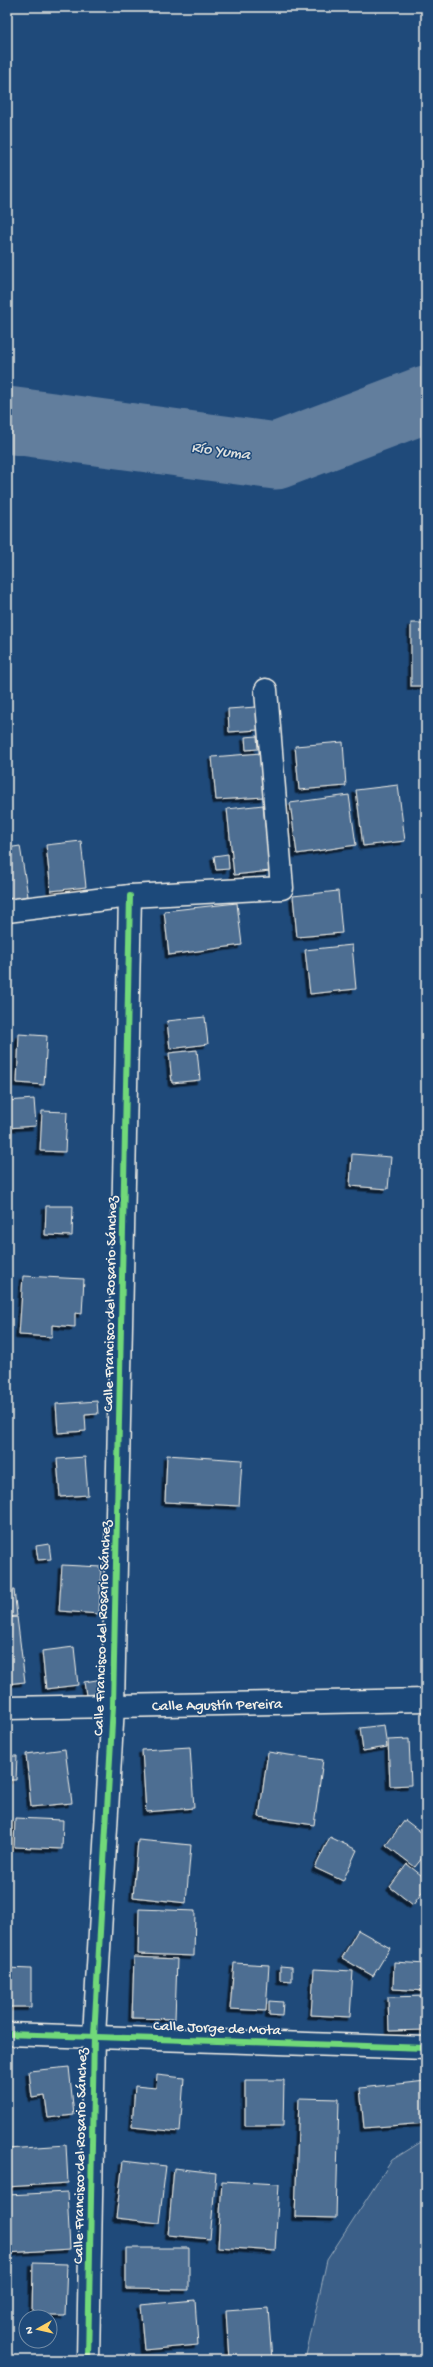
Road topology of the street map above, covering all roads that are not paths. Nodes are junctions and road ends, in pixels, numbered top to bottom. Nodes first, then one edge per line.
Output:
1 (266, 690) dead end
2 (130, 896) junction
3 (7, 911) edge
4 (426, 1700) edge
5 (113, 1706) junction
6 (7, 1708) edge
7 (7, 2034) edge
8 (94, 2036) junction
9 (426, 2048) edge
10 (88, 2360) edge

1 - 2 street
2 - 3 street
2 - 5 street, Calle Francisco del Rosario Sánchez
4 - 5 street, Calle Agustín Pereira
5 - 6 street, Calle Agustín Pereira
5 - 8 street, Calle Francisco del Rosario Sánchez
7 - 8 street, Calle Jorge de Mota
8 - 9 street, Calle Jorge de Mota
8 - 10 street, Calle Francisco del Rosario Sánchez

